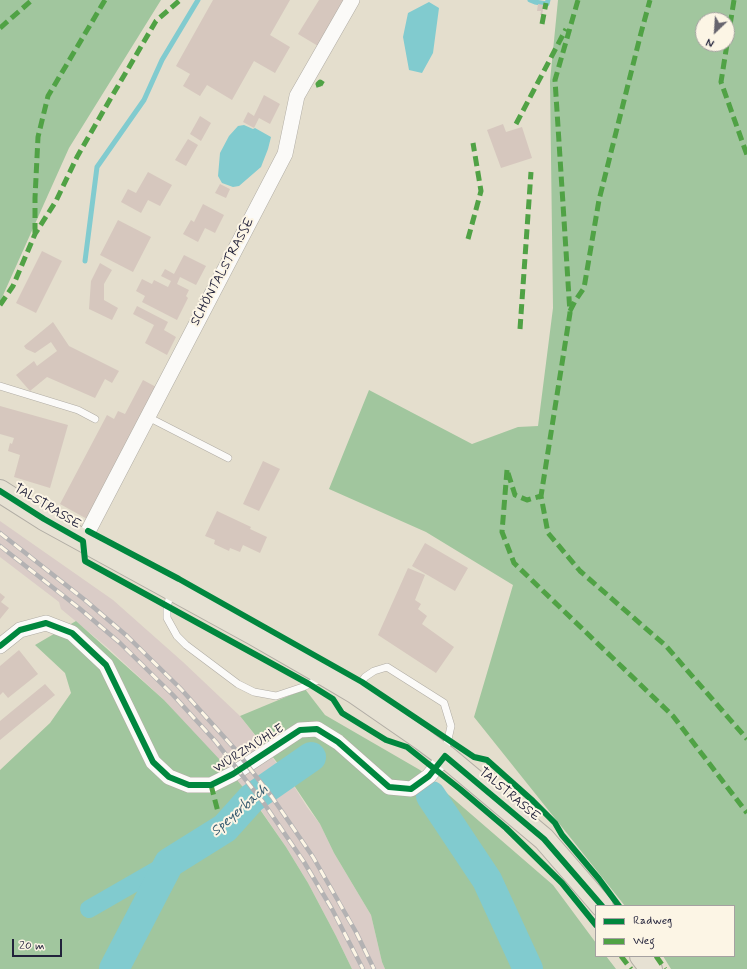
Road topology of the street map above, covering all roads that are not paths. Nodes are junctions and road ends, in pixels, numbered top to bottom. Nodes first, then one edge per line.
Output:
1 (352, 0) edge
2 (0, 386) edge
3 (148, 417) junction
4 (95, 419) dead end
5 (228, 458) dead end
6 (0, 491) edge
7 (83, 541) junction
8 (172, 589) junction
9 (0, 646) edge
10 (327, 676) junction
11 (354, 692) junction
12 (445, 756) junction
13 (601, 905) edge
14 (642, 957) edge
15 (651, 969) edge

1 - 3 street, SCHÖNTALSTRASSE
2 - 4 lane
3 - 5 lane
3 - 7 street, SCHÖNTALSTRASSE
6 - 7 main road, TALSTRASSE
7 - 8 main road, TALSTRASSE
8 - 10 main road, TALSTRASSE
8 - 10 lane
9 - 12 street, WÜRZMÜHLE
10 - 11 main road, TALSTRASSE
11 - 12 main road, TALSTRASSE
11 - 12 lane
12 - 13 main road, TALSTRASSE
14 - 15 main road

